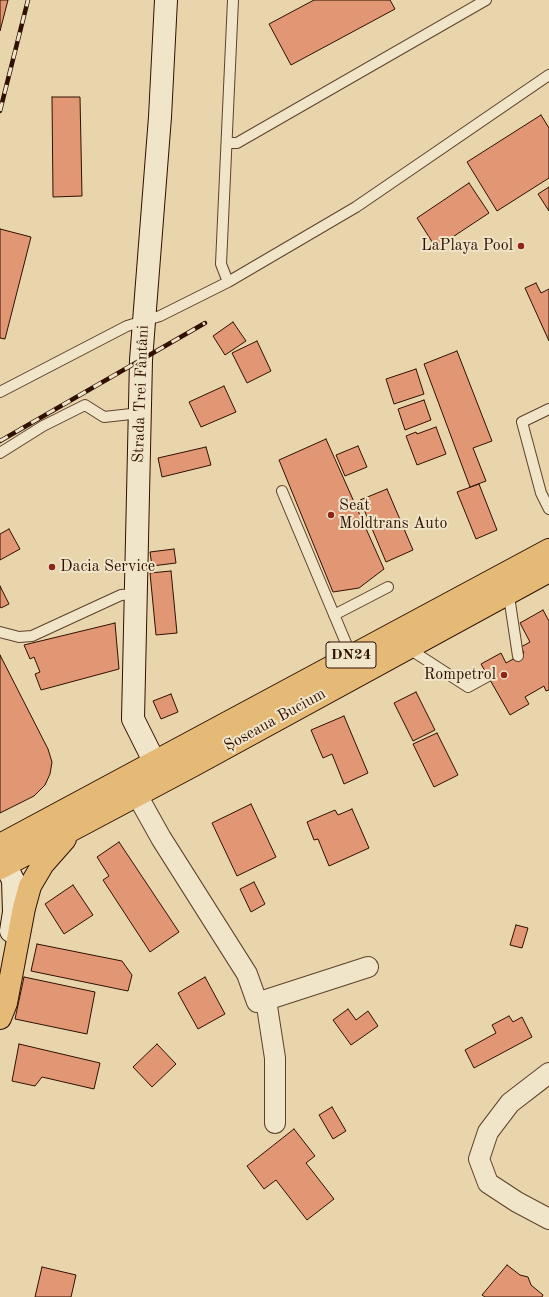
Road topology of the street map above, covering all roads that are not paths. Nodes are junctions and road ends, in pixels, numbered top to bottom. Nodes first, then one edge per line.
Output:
1 (166, 0) edge
2 (233, 0) edge
3 (486, 0) edge
4 (549, 75) edge
5 (226, 143) junction
6 (228, 282) junction
7 (144, 321) junction
8 (0, 392) edge
9 (549, 409) edge
10 (140, 413) junction
11 (0, 453) edge
12 (282, 491) dead end
13 (549, 509) edge
14 (549, 550) edge
15 (549, 571) edge
16 (388, 587) dead end
17 (135, 594) junction
18 (506, 594) junction
19 (334, 615) junction
20 (0, 632) edge
21 (408, 636) junction
22 (351, 655) junction
23 (518, 656) dead end
24 (488, 676) dead end
25 (159, 771) junction
26 (136, 795) junction
27 (73, 829) junction
28 (1, 858) edge
29 (368, 967) dead end
30 (0, 995) edge
31 (266, 1000) junction
32 (0, 1018) edge
33 (549, 1073) edge
34 (275, 1123) dead end
35 (549, 1219) edge

1 - 7 main road, Strada Trei Fântâni
2 - 5 lane
3 - 5 lane
4 - 6 lane
5 - 6 lane
6 - 7 lane
7 - 8 lane
7 - 10 main road, Strada Trei Fântâni
9 - 13 lane
10 - 11 lane
10 - 17 main road, Strada Trei Fântâni
12 - 19 lane
14 - 21 main road, Șoseaua Bucium / DN24
15 - 18 main road, Șoseaua Bucium / DN24
16 - 19 lane
17 - 20 lane
17 - 25 main road, Strada Trei Fântâni
18 - 21 main road, Șoseaua Bucium / DN24
18 - 23 lane
19 - 22 lane
21 - 22 main road, Șoseaua Bucium / DN24
21 - 24 lane
21 - 25 main road, Șoseaua Bucium / DN24
22 - 25 main road, Șoseaua Bucium / DN24
25 - 26 main road, Șoseaua Bucium / DN24
25 - 28 main road, Șoseaua Bucium / DN24
26 - 27 main road, Șoseaua Bucium / DN24
26 - 31 street
27 - 28 main road, Șoseaua Bucium / DN24
27 - 32 main road
28 - 30 main road
29 - 31 street
31 - 34 street
33 - 35 street

